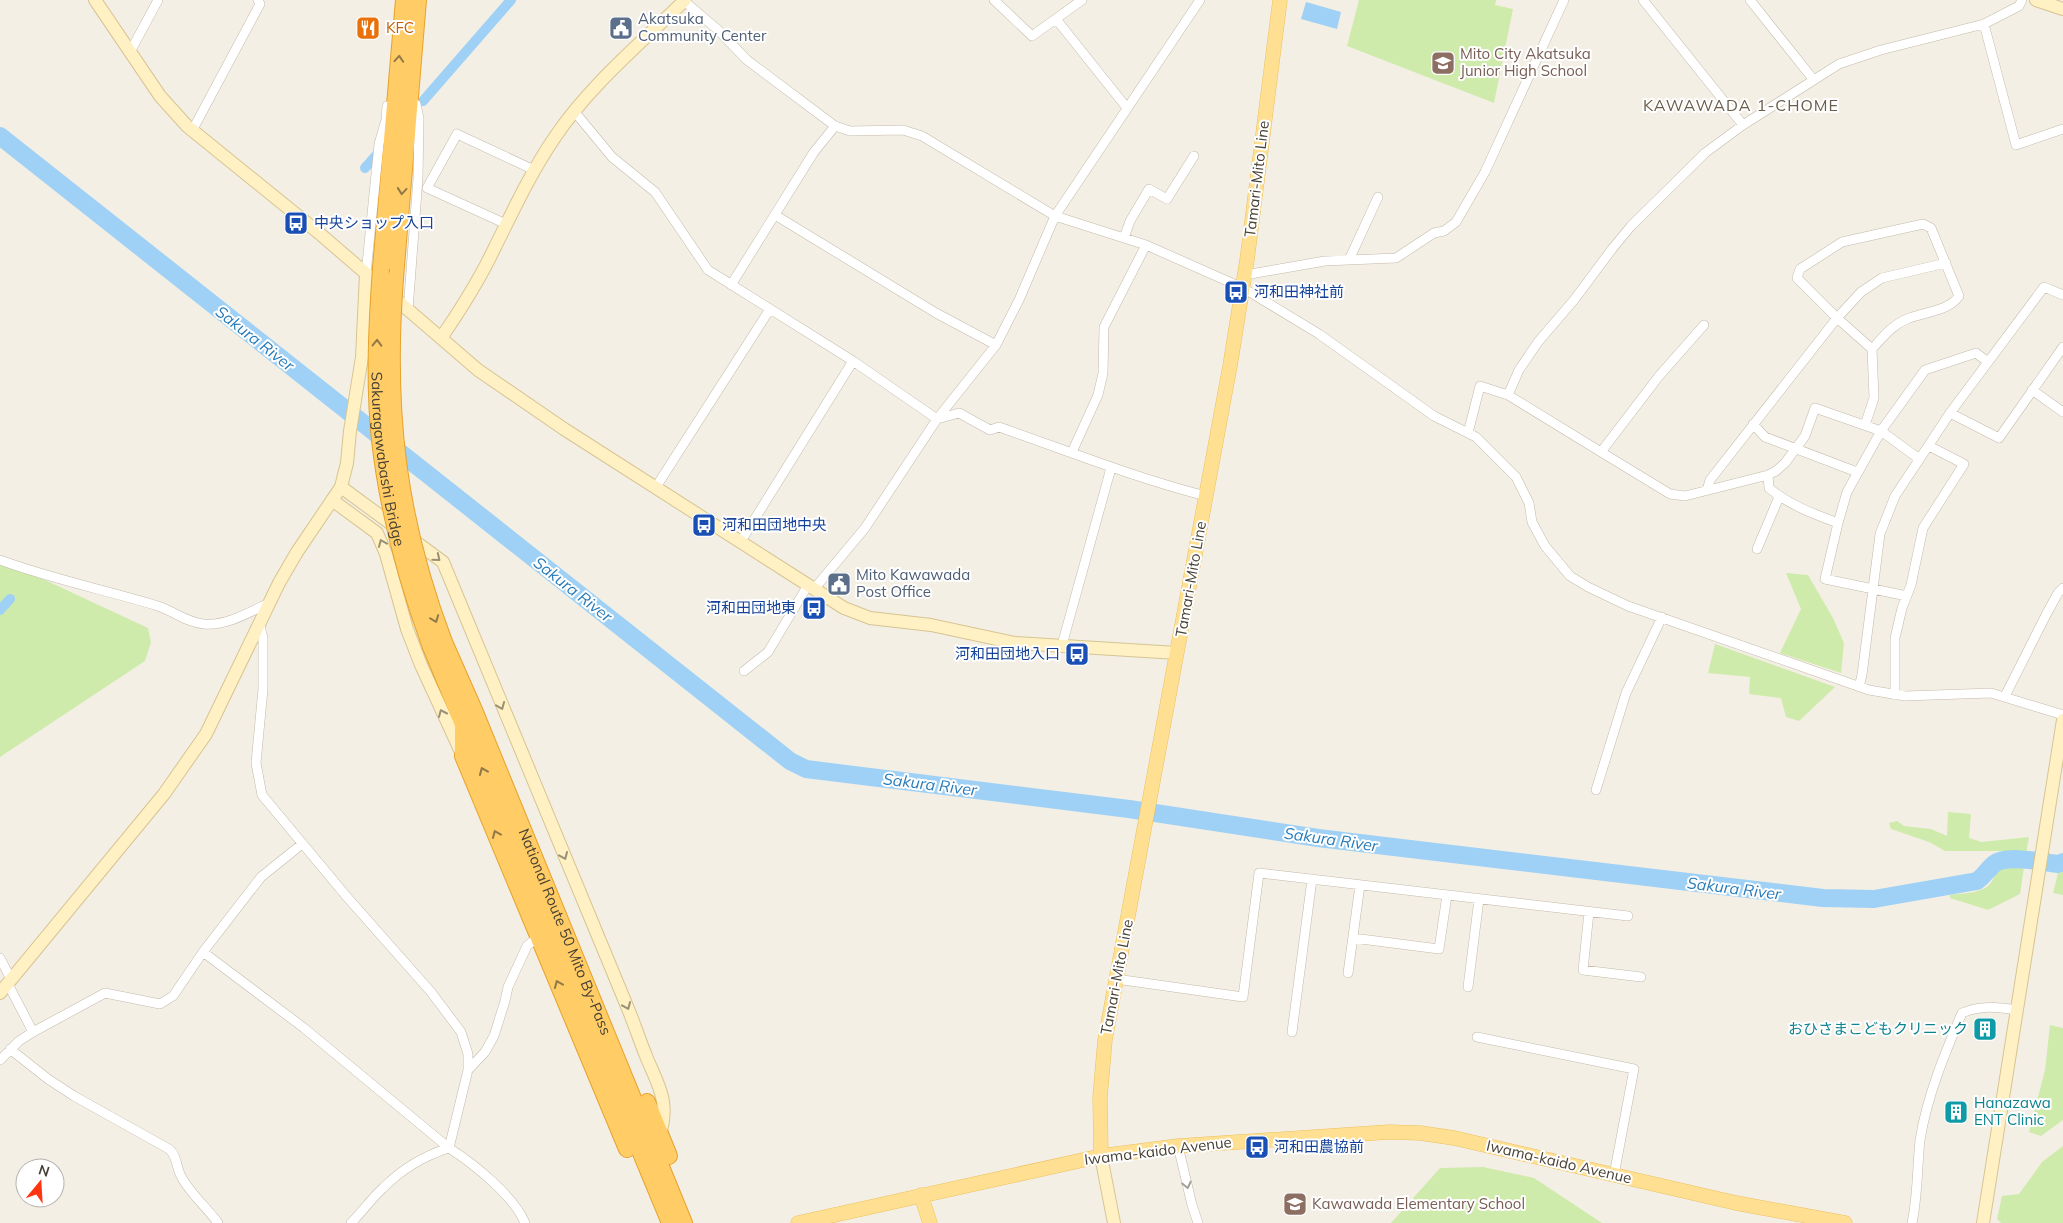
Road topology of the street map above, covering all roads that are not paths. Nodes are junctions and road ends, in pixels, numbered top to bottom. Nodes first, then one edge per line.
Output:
1 (95, 0) edge
2 (158, 0) edge
3 (258, 0) edge
4 (404, 0) edge
5 (418, 0) edge
6 (684, 0) edge
7 (994, 0) edge
8 (1082, 0) edge
9 (1200, 0) edge
10 (1280, 0) edge
11 (1564, 0) edge
12 (1643, 0) edge
13 (1750, 0) edge
14 (2022, 0) edge
15 (2036, 0) edge
16 (2063, 9) edge
17 (1056, 19) junction
18 (1984, 24) junction
19 (130, 52) junction
20 (1813, 79) junction
21 (403, 98) junction
22 (1128, 108) junction
23 (574, 111) junction
24 (1743, 125) junction
25 (835, 126) junction
26 (2063, 129) edge
27 (192, 131) junction
28 (1194, 156) dead end
29 (534, 170) junction
30 (1378, 197) dead end
31 (774, 215) junction
32 (1055, 216) junction
33 (506, 224) junction
34 (1124, 238) junction
35 (1146, 245) junction
36 (1349, 260) junction
37 (1946, 263) junction
38 (373, 271) junction
39 (1244, 281) junction
40 (731, 285) junction
41 (2063, 295) edge
42 (770, 309) junction
43 (408, 310) junction
44 (1837, 318) junction
45 (1704, 324) dead end
46 (441, 338) junction
47 (996, 345) junction
48 (2063, 346) edge
49 (1872, 349) junction
50 (853, 361) junction
51 (1988, 362) junction
52 (2032, 390) junction
53 (1508, 395) junction
54 (2063, 412) edge
55 (1950, 413) junction
56 (937, 419) junction
57 (1753, 424) junction
58 (1865, 424) junction
59 (1881, 431) junction
60 (1468, 432) junction
61 (1929, 446) junction
62 (1794, 450) junction
63 (1072, 452) junction
64 (1601, 452) junction
65 (1918, 458) junction
66 (1111, 468) junction
67 (1857, 472) junction
68 (1768, 476) junction
69 (342, 487) junction
70 (656, 487) junction
71 (1707, 490) junction
72 (1206, 496) junction
73 (1779, 497) junction
74 (332, 500) junction
75 (1838, 523) junction
76 (741, 541) junction
77 (1757, 549) dead end
78 (0, 560) edge
79 (811, 587) junction
80 (1873, 588) junction
81 (2063, 588) edge
82 (1907, 596) junction
83 (269, 603) junction
84 (1662, 617) junction
85 (259, 623) junction
86 (438, 644) junction
87 (1062, 645) junction
88 (1177, 653) junction
89 (744, 671) dead end
90 (1859, 687) junction
91 (1895, 695) junction
92 (2005, 696) junction
93 (468, 715) junction
94 (2063, 715) edge
95 (2063, 720) edge
96 (463, 756) junction
97 (1596, 790) dead end
98 (302, 844) junction
99 (1312, 879) junction
100 (1360, 885) junction
101 (1447, 895) junction
102 (1479, 899) junction
103 (1589, 912) junction
104 (1628, 916) dead end
105 (538, 936) junction
106 (1353, 938) junction
107 (203, 952) junction
108 (0, 958) edge
109 (1348, 974) dead end
110 (1641, 977) dead end
111 (1116, 979) junction
112 (6, 985) edge
113 (1468, 987) dead end
114 (583, 994) junction
115 (2017, 1010) junction
116 (33, 1032) junction
117 (1292, 1032) dead end
118 (1477, 1037) dead end
119 (10, 1049) junction
120 (0, 1060) edge
121 (468, 1070) junction
122 (660, 1134) junction
123 (1178, 1146) junction
124 (449, 1148) junction
125 (1101, 1156) junction
126 (1614, 1175) junction
127 (921, 1195) junction
128 (218, 1223) edge
129 (351, 1223) edge
130 (525, 1223) edge
131 (658, 1223) edge
132 (670, 1223) edge
133 (684, 1223) edge
134 (695, 1223) edge
135 (798, 1223) edge
136 (930, 1223) edge
137 (1114, 1223) edge
138 (1198, 1223) edge
139 (1845, 1223) edge
140 (1912, 1223) edge
141 (1982, 1223) edge

1 - 19 street
2 - 19 street
3 - 27 street
21 -> 4 highway
5 - 21 highway
6 - 23 street
6 - 25 street
7 - 17 street
8 - 17 street
9 - 22 street
10 - 39 main road, Tamari-Mito Line
11 - 36 street
12 - 24 street
13 - 20 street
14 - 18 street
15 - 16 street
17 - 22 street
18 - 20 street
18 - 26 street
19 - 27 street
20 - 24 street
21 - 38 highway
21 - 43 street
21 -> 86 highway, Sakuragawabashi Bridge, bridge
22 - 32 street
23 - 29 street
23 - 40 street
24 - 53 street
25 - 31 street
25 - 32 street
27 - 38 street
28 - 34 street
29 - 33 street
29 - 33 street
30 - 36 street
31 - 40 street
31 - 47 street
32 - 34 street
32 - 47 street
33 - 46 street
34 - 35 street
35 - 39 street
35 - 63 street
36 - 39 street
37 - 44 street
37 - 44 street
37 - 49 street
38 - 43 street
38 - 69 street
86 -> 38 highway, Sakuragawabashi Bridge, bridge
39 - 60 street
39 - 72 main road, Tamari-Mito Line
40 - 42 street
41 - 51 street
42 - 50 street
42 - 70 street
43 - 46 street
44 - 49 street
44 - 57 street
45 - 64 street
46 - 70 street
47 - 56 street
48 - 52 street
49 - 58 street
50 - 56 street
50 - 76 street
51 - 55 street
51 - 59 street
52 - 54 street
52 - 55 street
53 - 60 street
53 - 64 street
55 - 61 street
56 - 63 street
56 - 79 street
57 - 62 street
57 - 71 street
58 - 59 street
58 - 62 street
59 - 65 street
59 - 67 street
60 - 84 street
61 - 65 street
61 - 82 street
62 - 67 street
62 - 68 street
63 - 66 street
64 - 71 street
65 - 80 street
66 - 72 street
66 - 87 street
67 - 75 street
68 - 71 street
68 - 73 street
69 - 74 street
69 -> 122 street
70 - 76 street
72 - 88 main road, Tamari-Mito Line
73 - 75 street
73 - 77 street
74 - 83 street
96 -> 74 street
75 - 80 street
76 - 79 street
78 - 83 street
79 - 87 street
79 - 89 street
80 - 82 street
80 - 90 street
81 - 92 street
82 - 91 street
83 - 85 street
84 - 90 street
84 - 97 street
85 - 98 street
85 - 112 street
86 - 93 highway, National Route 50 Mito By-Pass
87 - 88 street
88 - 111 main road, Tamari-Mito Line
90 - 91 street
91 - 92 street
92 - 94 street
93 - 96 highway
93 - 114 highway, National Route 50 Mito By-Pass
93 - 122 highway
95 - 115 street
105 -> 96 highway
98 - 107 street
98 - 121 street
99 - 100 street
99 - 111 street
99 - 117 street
100 - 101 street
100 - 106 street
101 - 102 street
101 - 106 street
102 - 103 street
102 - 113 street
103 - 104 street
103 - 110 street
105 - 121 street
131 -> 105 highway
106 - 109 street
107 - 116 street
107 - 124 street
108 - 112 street
111 - 125 main road, Tamari-Mito Line
112 - 116 street
114 - 132 highway, National Route 50 Mito By-Pass
114 - 133 highway, National Route 50 Mito By-Pass
115 - 140 street
115 - 141 street
116 - 119 street
118 - 126 street
119 - 120 street
119 - 128 street
121 - 124 street
122 - 134 highway
123 - 125 main road, Iwama-kaido Avenue
123 - 126 main road, Iwama-kaido Avenue
123 -> 138 street
124 - 129 street
124 - 130 street
125 - 127 main road, Iwama-kaido Avenue
125 - 137 street
126 - 139 main road, Iwama-kaido Avenue
127 - 135 main road, Iwama-kaido Avenue
127 - 136 main road

